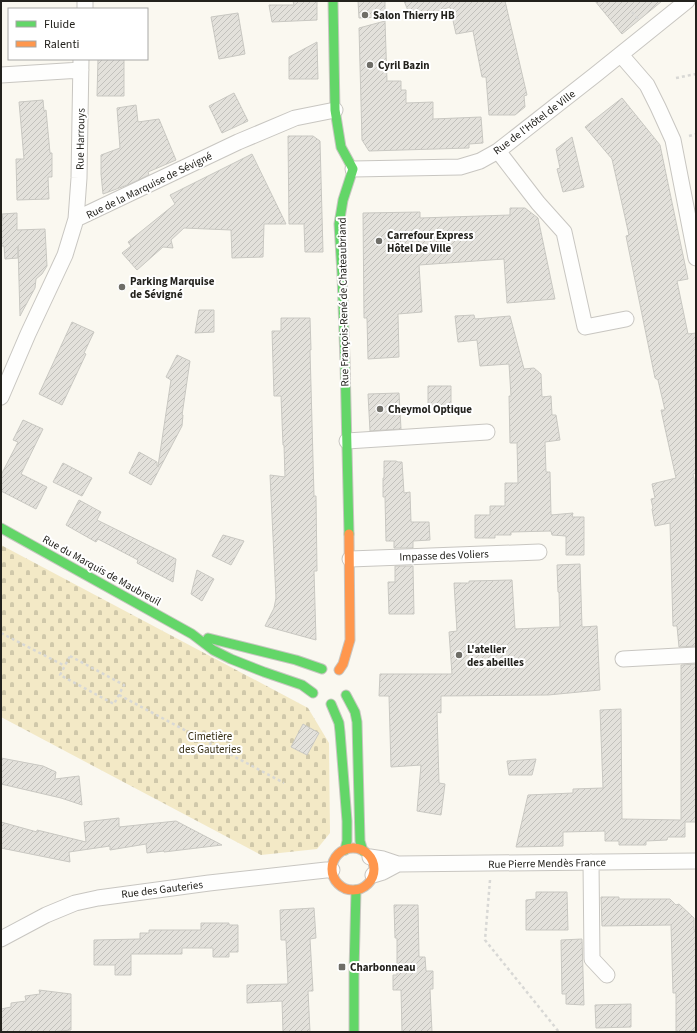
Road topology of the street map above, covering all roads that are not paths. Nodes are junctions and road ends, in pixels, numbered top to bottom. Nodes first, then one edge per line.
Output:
1 (333, 1) edge
2 (687, 1) edge
3 (671, 6) edge
4 (621, 55) junction
5 (81, 64) edge
6 (1, 75) edge
7 (335, 110) junction
8 (498, 151) junction
9 (353, 169) junction
10 (76, 219) junction
11 (696, 258) edge
12 (626, 319) dead end
13 (1, 397) edge
14 (487, 432) dead end
15 (347, 441) junction
16 (1, 528) edge
17 (538, 552) dead end
18 (350, 559) junction
19 (192, 634) junction
20 (696, 655) edge
21 (623, 659) dead end
22 (322, 669) junction
23 (340, 670) junction
24 (313, 693) junction
25 (346, 695) junction
26 (331, 704) junction
27 (345, 850) junction
28 (367, 854) junction
29 (696, 861) edge
30 (591, 862) junction
31 (398, 864) junction
32 (332, 870) junction
33 (373, 875) junction
34 (356, 890) junction
35 (1, 939) edge
36 (607, 975) dead end
37 (354, 1032) edge

1 - 7 street
2 - 3 street, Rue de l'Hôtel de Ville
3 - 4 street, Rue de l'Hôtel de Ville
4 - 8 street, Rue de l'Hôtel de Ville
4 - 11 street
5 - 6 street
5 - 10 street, Rue Harrouys
7 - 9 street
7 - 10 street, Rue de la Marquise de Sévigné
8 - 9 street, Rue de l'Hôtel de Ville
8 - 12 street
9 - 15 street, Rue François-René de Chateaubriand
10 - 13 street, Rue de la Marquise de Sévigné
14 - 15 street
15 - 18 street, Rue François-René de Chateaubriand
16 - 19 street, Rue du Marquis de Maubreuil
17 - 18 street, Impasse des Voliers
18 - 23 street, Rue François-René de Chateaubriand
19 - 22 street, Rue du Marquis de Maubreuil
19 - 24 street, Rue du Marquis de Maubreuil
20 - 21 street
22 - 23 street
22 - 24 street
23 - 25 street
24 - 26 street
25 - 26 street
25 - 28 street
26 - 27 street
27 - 28 street
27 - 32 street
28 - 31 street, Rue Pierre Mendès France
28 - 33 street
29 - 30 street, Rue Pierre Mendès France
30 - 31 street, Rue Pierre Mendès France
30 - 36 street
31 - 33 street, Rue Pierre Mendès France
32 - 34 street
32 - 35 street, Rue des Gauteries
33 - 34 street
34 - 37 street

